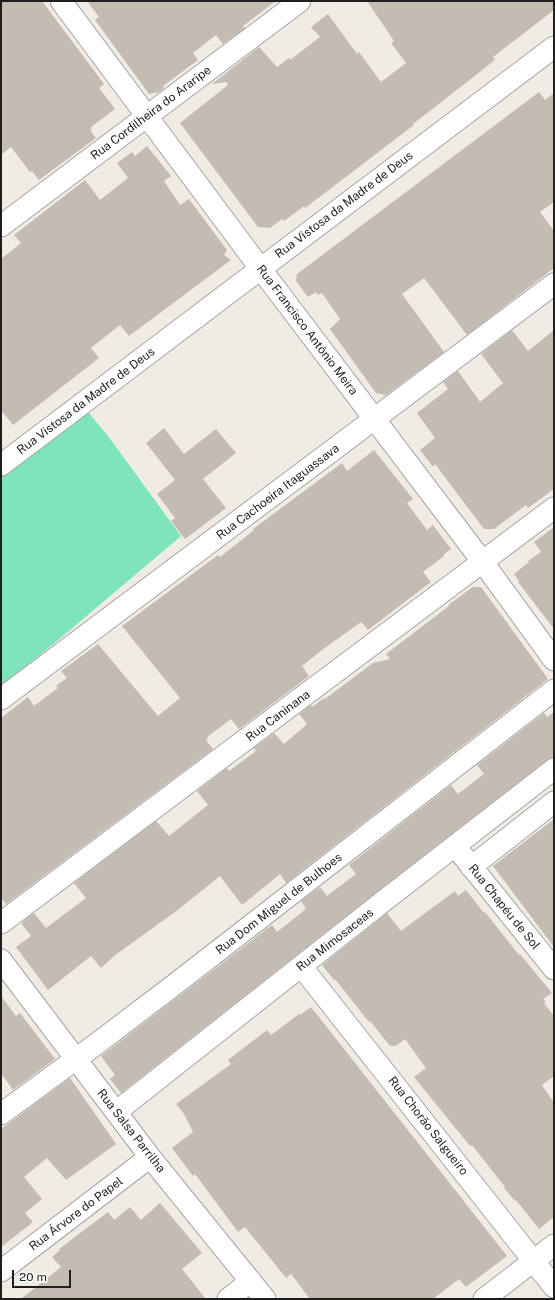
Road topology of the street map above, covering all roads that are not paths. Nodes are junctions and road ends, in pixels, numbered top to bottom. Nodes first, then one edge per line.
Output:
1 (61, 1) edge
2 (300, 1) edge
3 (554, 47) edge
4 (147, 117) junction
5 (1, 226) edge
6 (260, 268) junction
7 (554, 284) edge
8 (375, 419) junction
9 (1, 465) edge
10 (554, 508) edge
11 (482, 561) junction
12 (554, 660) edge
13 (554, 690) edge
14 (1, 699) edge
15 (554, 769) edge
16 (554, 802) edge
17 (455, 846) junction
18 (471, 866) junction
19 (1, 923) edge
20 (1, 960) edge
21 (301, 966) junction
22 (554, 969) edge
23 (75, 1059) junction
24 (116, 1112) junction
25 (1, 1114) edge
26 (150, 1157) junction
27 (554, 1245) edge
28 (534, 1261) junction
29 (1, 1271) edge
30 (251, 1281) junction
31 (554, 1287) edge
32 (228, 1299) edge
33 (265, 1299) edge
34 (484, 1299) edge

1 - 4 street, Rua Francisco Antônio Meira
2 - 4 street, Rua Cordilheira do Araripe
3 - 6 street, Rua Vistosa da Madre de Deus
4 - 5 street, Rua Cordilheira do Araripe
4 - 6 street, Rua Francisco Antônio Meira
6 - 8 street, Rua Francisco Antônio Meira
6 - 9 street, Rua Vistosa da Madre de Deus
7 - 8 street, Rua Cachoeira Itaguassava
8 - 11 street, Rua Francisco Antônio Meira
8 - 14 street, Rua Cachoeira Itaguassava
10 - 11 street, Rua Caninana
11 - 12 street, Rua Francisco Antônio Meira
11 - 19 street, Rua Caninana
13 - 23 street, Rua Dom Miguel de Bulhoes
15 - 17 street, Rua Mimosaceas
16 - 18 street
17 - 18 street, Rua Chapéu de Sol
17 - 21 street, Rua Mimosaceas
18 - 22 street, Rua Chapéu de Sol
20 - 23 street, Rua Salsa Parrilha
21 - 24 street, Rua Mimosaceas
21 - 28 street, Rua Chorão Salgueiro
23 - 24 street, Rua Salsa Parrilha
23 - 25 street, Rua Dom Miguel de Bulhoes
24 - 26 street, Rua Salsa Parrilha
26 - 29 street, Rua Árvore do Papel
26 - 30 street, Rua Salsa Parrilha
27 - 28 street
28 - 31 street, Rua Chorão Salgueiro
28 - 34 street
30 - 32 street
30 - 33 street, Rua Salsa Parrilha

